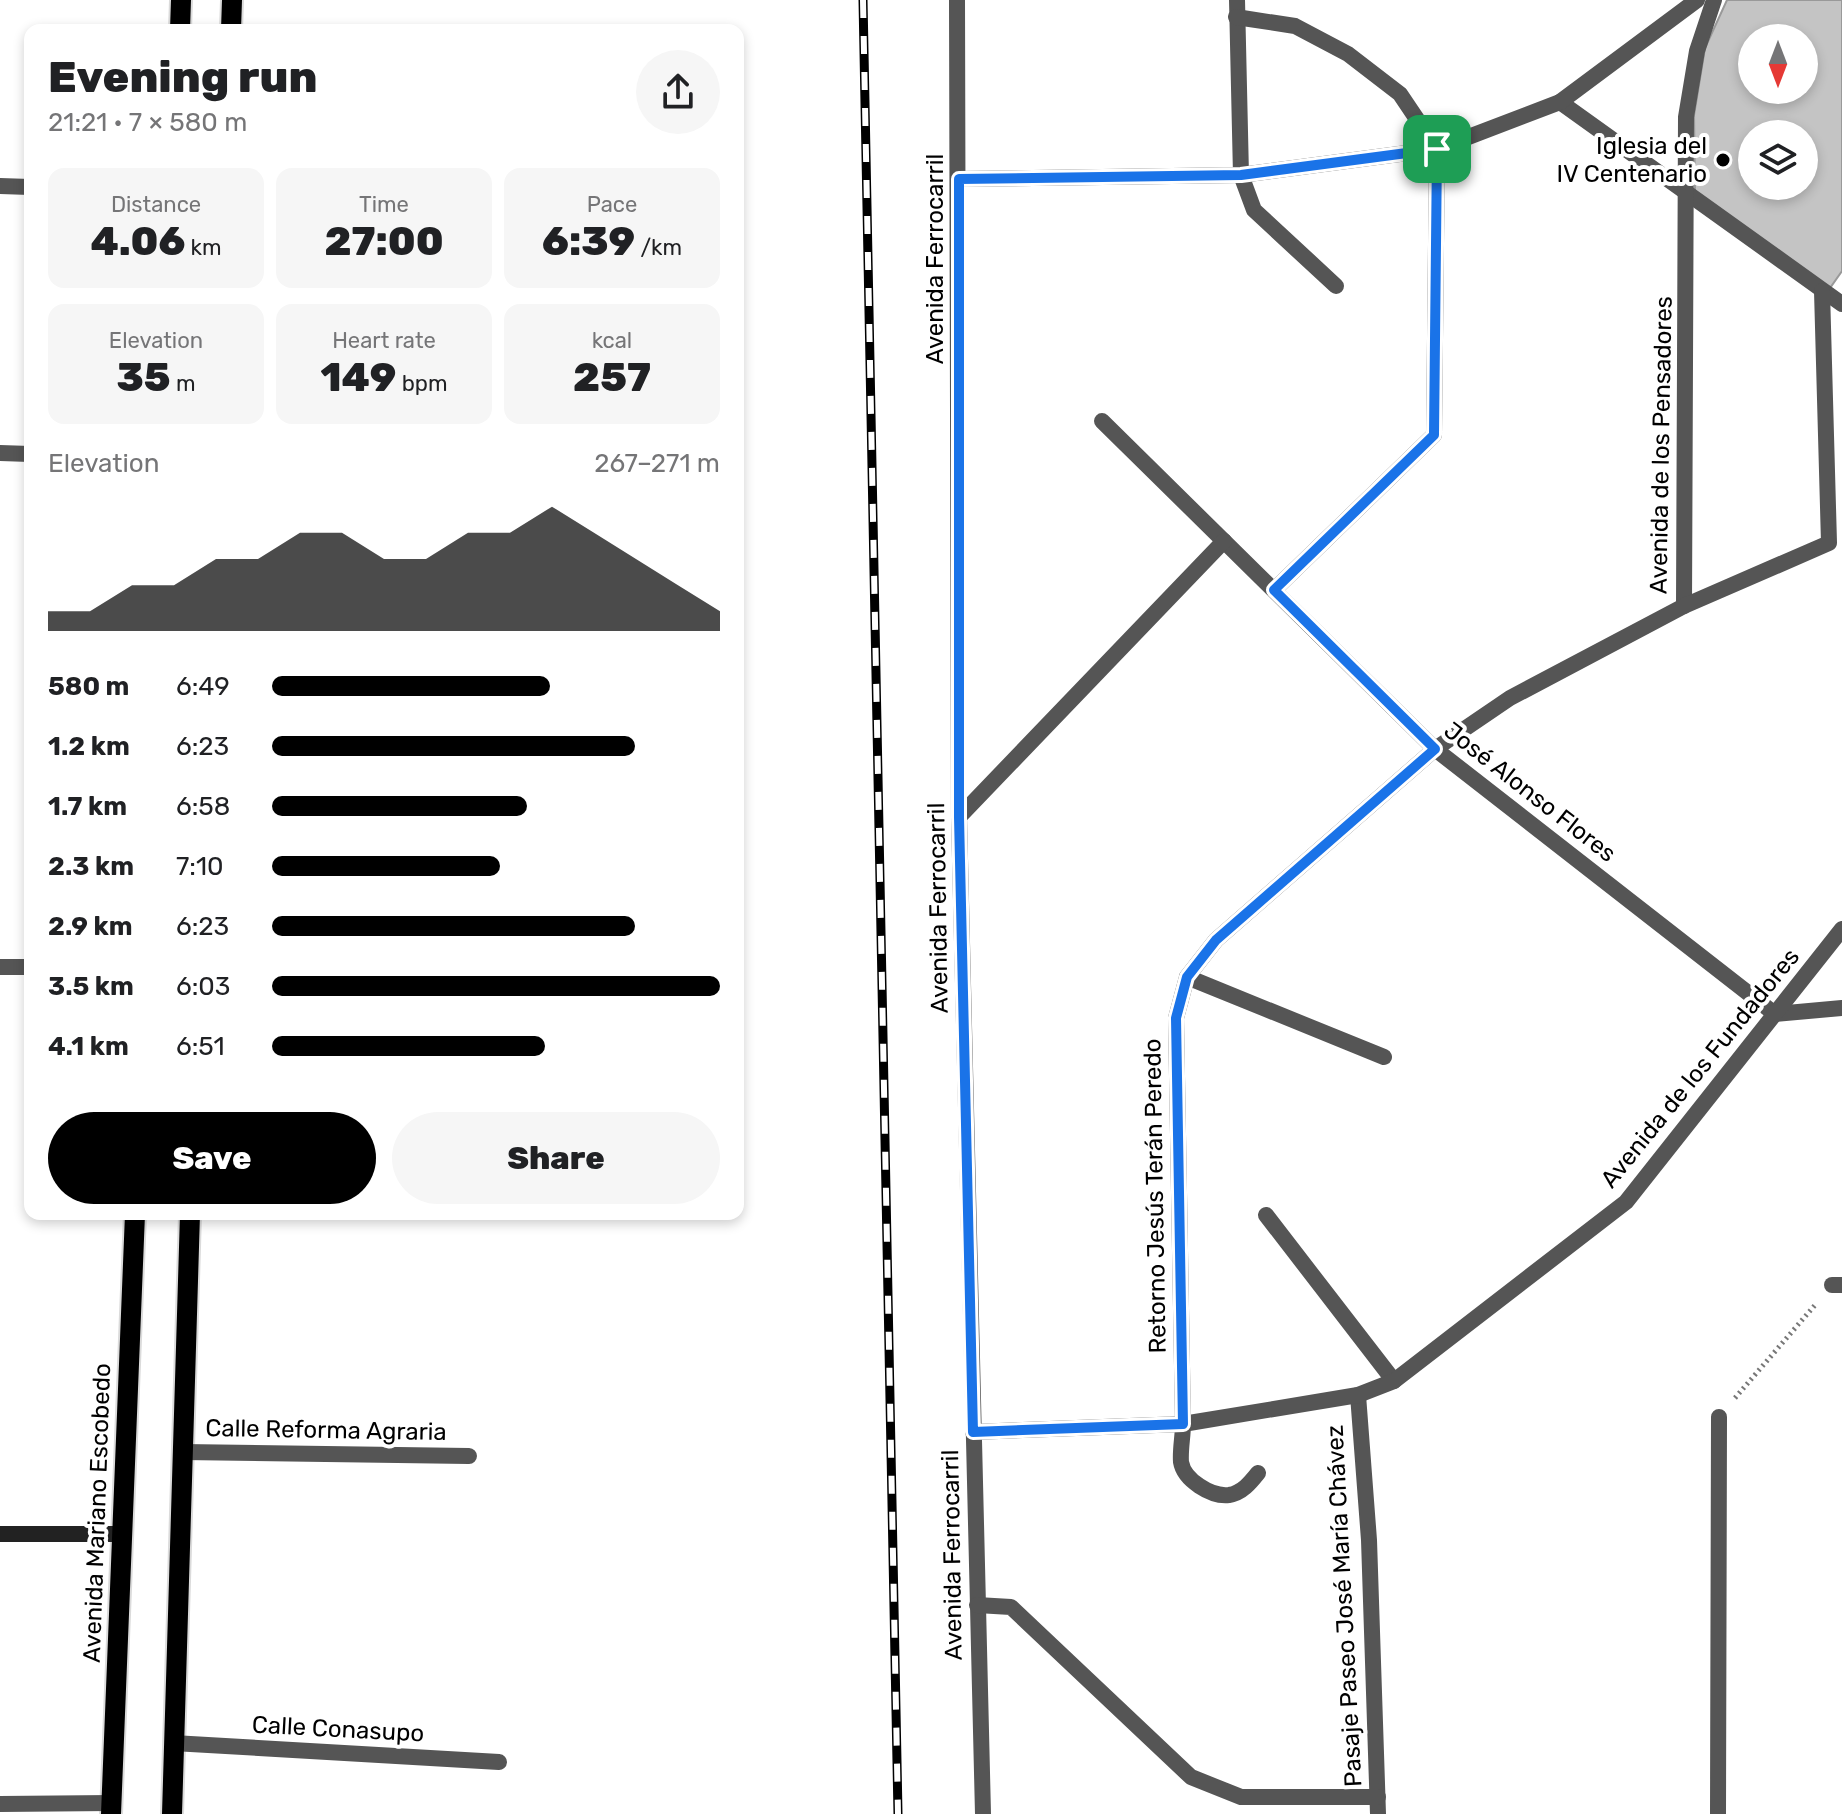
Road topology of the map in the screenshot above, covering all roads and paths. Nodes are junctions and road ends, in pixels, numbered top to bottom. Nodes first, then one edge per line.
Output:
1 (181, 0) edge
2 (232, 0) edge
3 (957, 0) edge
4 (1714, 0) edge
5 (1689, 2) edge
6 (1236, 8) edge
7 (180, 24) edge
8 (231, 24) edge
9 (1560, 102) junction
10 (1437, 149) junction
11 (1241, 175) junction
12 (959, 179) junction
13 (0, 186) edge
14 (24, 187) edge
15 (1687, 194) junction
16 (1336, 286) dead end
17 (1822, 291) junction
18 (1842, 304) edge
19 (1102, 421) dead end
20 (0, 453) edge
21 (24, 454) edge
22 (1224, 541) junction
23 (1274, 590) junction
24 (1684, 606) junction
25 (1435, 749) junction
26 (959, 817) junction
27 (1842, 929) edge
28 (0, 967) edge
29 (24, 967) edge
30 (1187, 977) junction
31 (1842, 1008) edge
32 (1775, 1014) junction
33 (1384, 1057) dead end
34 (1266, 1215) dead end
35 (135, 1220) edge
36 (190, 1220) edge
37 (1837, 1285) edge
38 (1394, 1381) junction
39 (1358, 1395) junction
40 (1719, 1417) joint
41 (1183, 1424) junction
42 (973, 1432) junction
43 (183, 1452) junction
44 (469, 1456) dead end
45 (1258, 1473) dead end
46 (0, 1534) edge
47 (122, 1534) junction
48 (977, 1605) junction
49 (173, 1743) junction
50 (499, 1762) dead end
51 (0, 1804) edge
52 (1378, 1806) edge
53 (112, 1808) edge
54 (172, 1814) edge
55 (983, 1814) edge
56 (1718, 1814) edge

1 - 7 main road
2 - 8 main road
3 - 12 street, Avenida Ferrocarril
4 - 15 street, Avenida de los Pensadores
5 - 9 street
6 - 10 street
6 - 11 street
9 - 10 street
9 - 15 street
10 - 11 street
10 - 23 street
11 - 12 street
11 - 16 street
12 - 26 street, Avenida Ferrocarril
13 - 14 street
15 - 17 street
15 - 24 street, Avenida de los Pensadores
17 - 18 street
17 - 24 street
19 - 22 street, José Alonso Flores
20 - 21 street
22 - 23 street, José Alonso Flores
22 - 26 street
23 - 25 street, José Alonso Flores
24 - 25 street, Avenida de los Pensadores
25 - 30 street, Retorno Jesús Terán Peredo
25 - 32 street, José Alonso Flores
26 - 42 street, Avenida Ferrocarril
27 - 32 street, Avenida de los Fundadores
28 - 29 street
30 - 33 street
30 - 41 street, Retorno Jesús Terán Peredo
31 - 32 street
32 - 38 street, Avenida de los Fundadores
34 - 38 street
35 - 47 main road, Avenida Mariano Escobedo
36 - 43 main road
37 - 40 path
38 - 39 street, Avenida de los Fundadores
39 - 41 street, Avenida de los Fundadores
39 - 52 street, Pasaje Paseo José María Chávez
40 - 56 street
41 - 42 street, Avenida de los Fundadores
41 - 45 street, Retorno Jesús Terán Peredo
42 - 48 street, Avenida Ferrocarril
43 - 44 street, Calle Reforma Agraria
43 - 49 main road
46 - 47 street
47 - 53 main road, Avenida Mariano Escobedo
48 - 52 street
48 - 55 street, Avenida Ferrocarril
49 - 50 street, Calle Conasupo
49 - 54 main road
51 - 53 street

